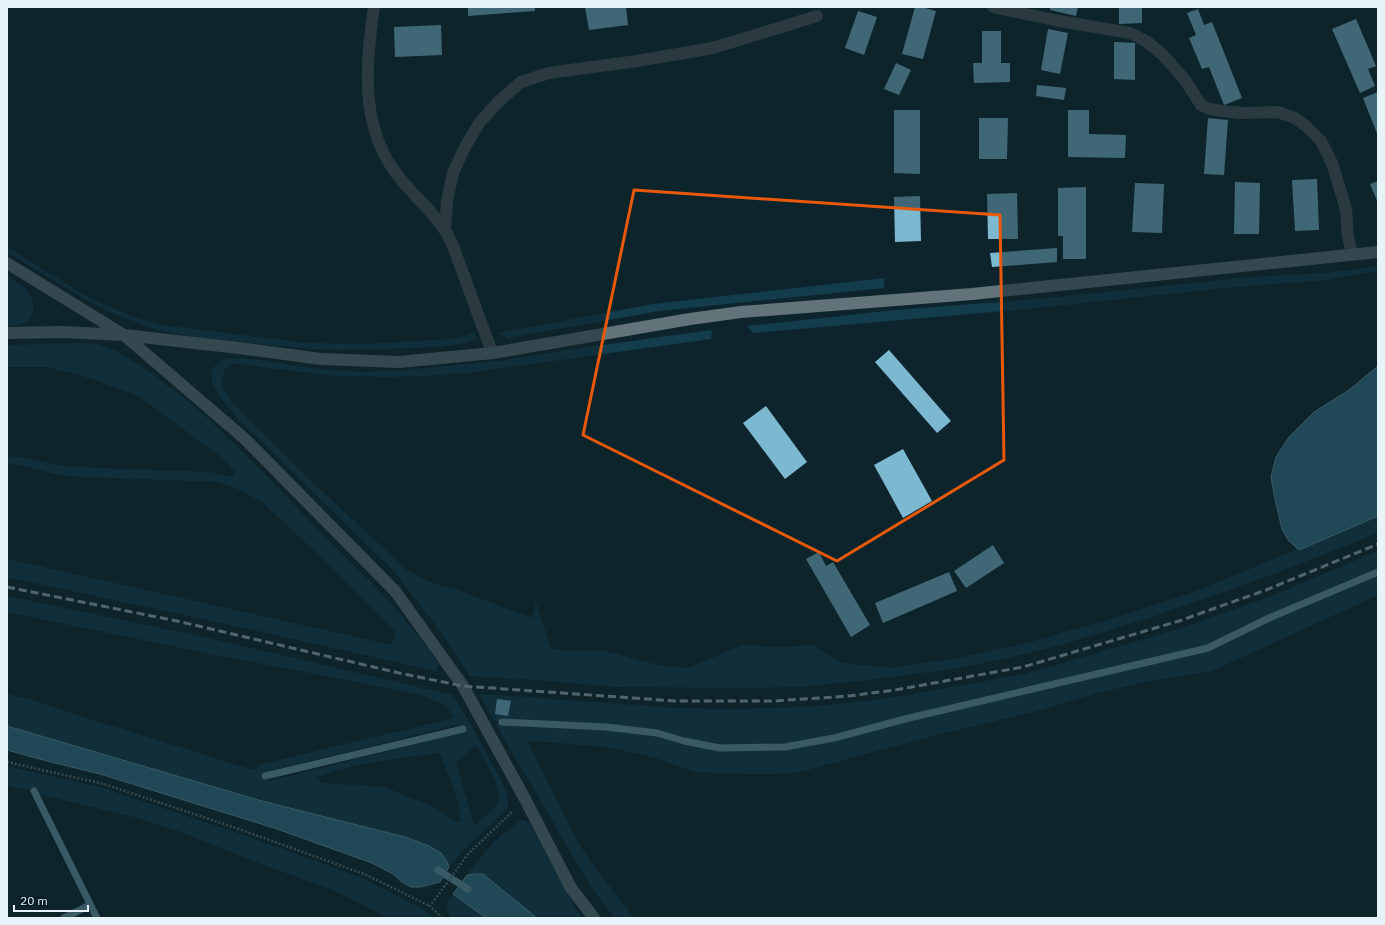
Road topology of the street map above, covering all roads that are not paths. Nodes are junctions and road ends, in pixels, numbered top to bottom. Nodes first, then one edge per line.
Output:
1 (374, 7) edge
2 (993, 7) edge
3 (817, 16) dead end
4 (445, 230) junction
5 (1378, 252) edge
6 (1352, 255) junction
7 (7, 263) edge
8 (7, 333) edge
9 (124, 334) junction
10 (493, 353) junction
11 (594, 918) edge

1 - 4 street
2 - 6 street
3 - 4 street
4 - 10 street
5 - 6 street
6 - 10 street
7 - 9 street
8 - 9 street
9 - 10 street
9 - 11 street

